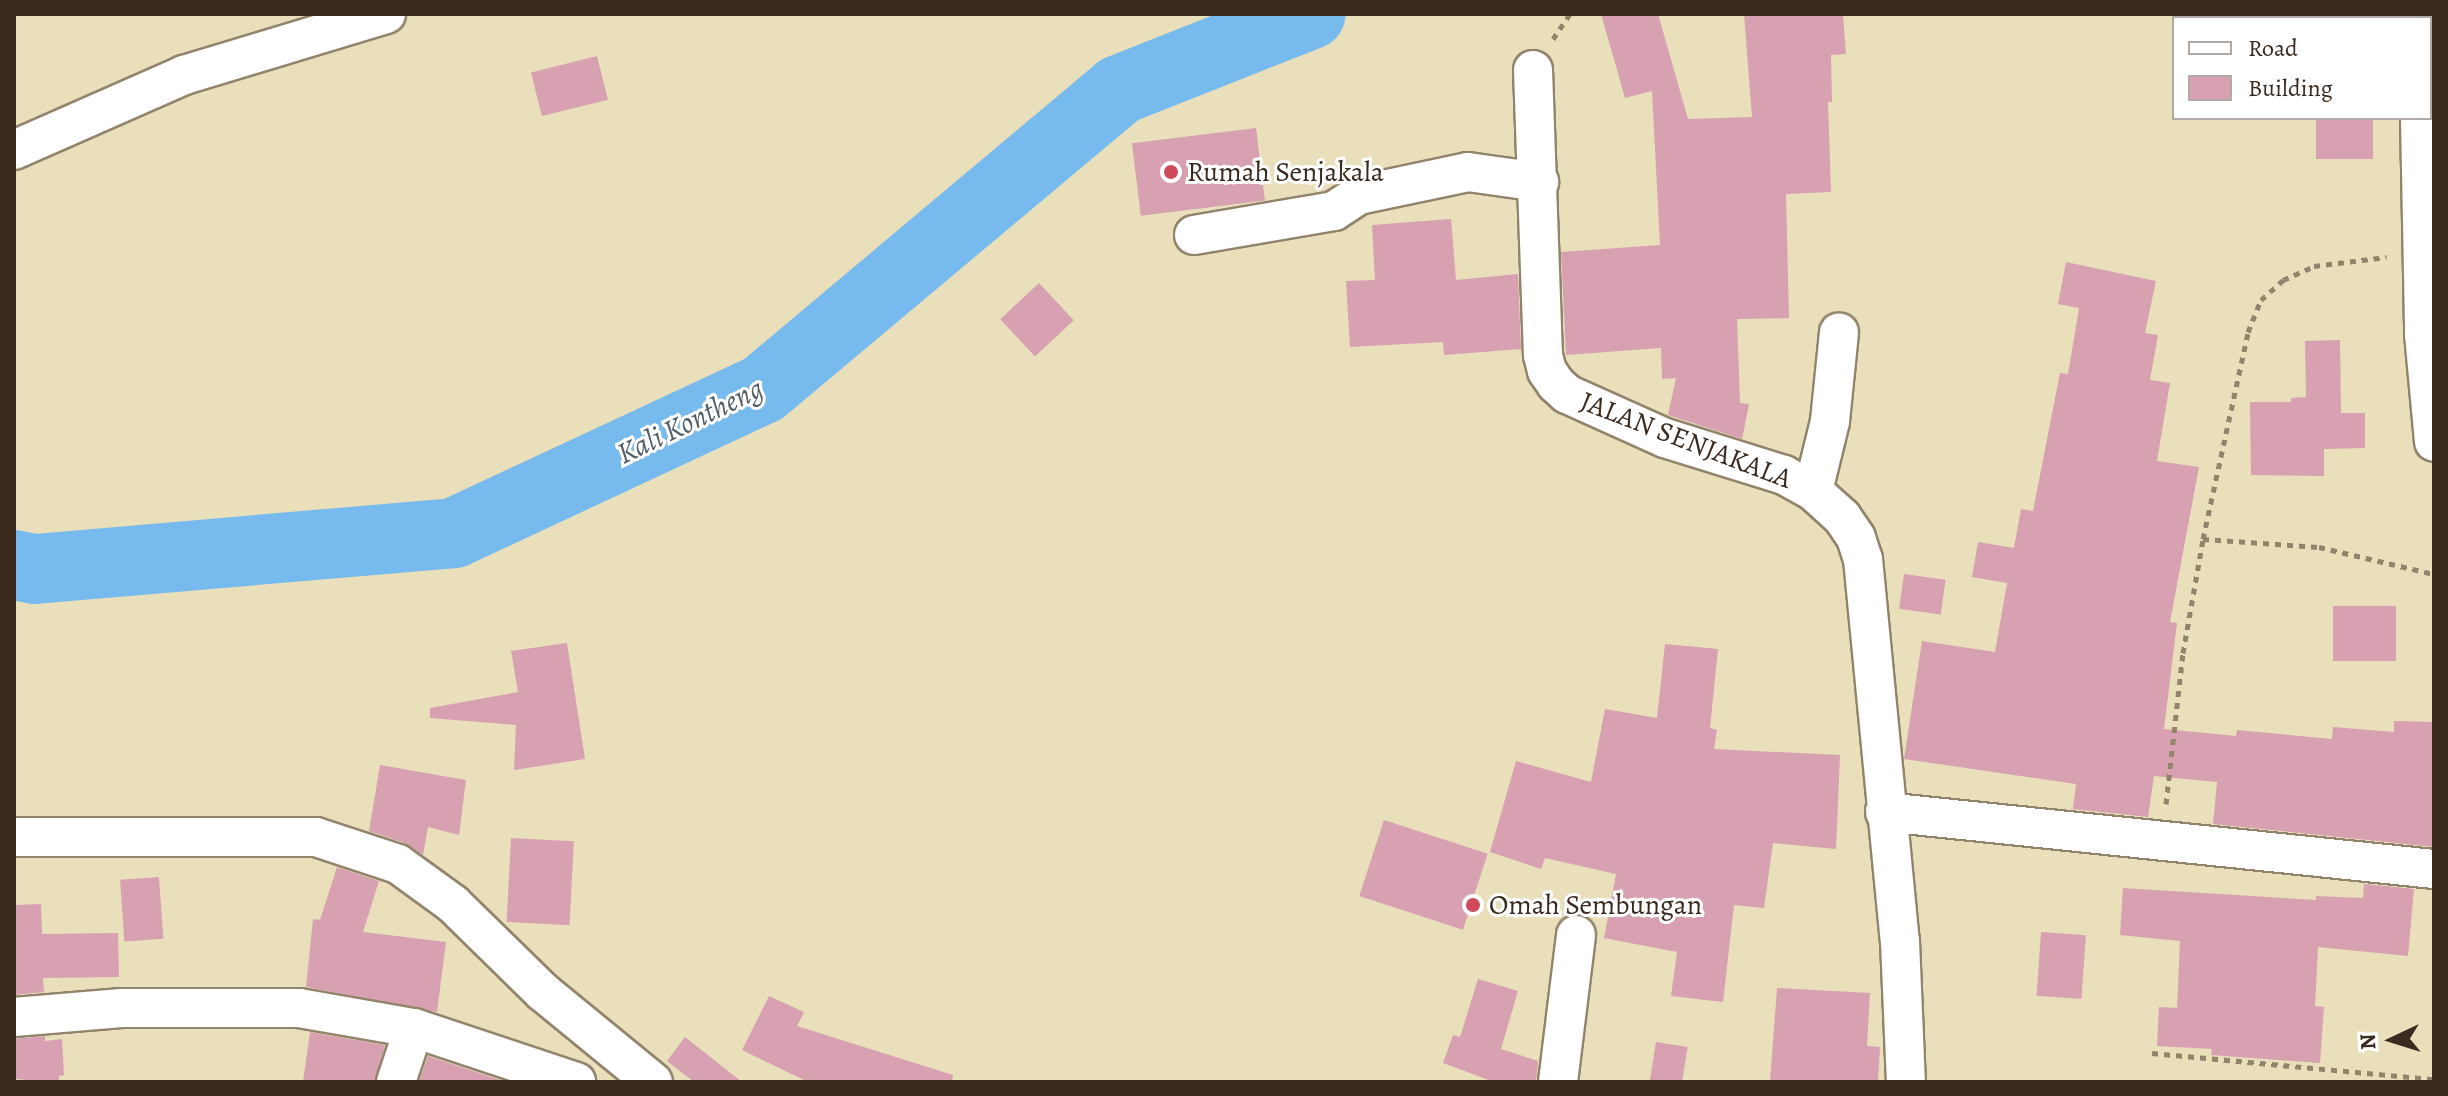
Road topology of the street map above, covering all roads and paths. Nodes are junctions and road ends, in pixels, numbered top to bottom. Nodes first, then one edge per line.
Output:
1 (386, 14) edge
2 (1533, 70) dead end
3 (2420, 120) edge
4 (14, 150) edge
5 (1539, 182) junction
6 (1194, 235) dead end
7 (2428, 253) edge
8 (1839, 332) dead end
9 (2434, 442) edge
10 (1813, 491) junction
11 (2203, 539) junction
12 (2434, 574) edge
13 (1885, 812) junction
14 (14, 837) edge
15 (2162, 841) junction
16 (2434, 869) edge
17 (1576, 935) dead end
18 (14, 1017) edge
19 (414, 1028) junction
20 (2152, 1053) dead end
21 (2434, 1079) edge
22 (396, 1082) edge
23 (576, 1082) edge
24 (653, 1082) edge
25 (1558, 1082) edge
26 (1906, 1082) edge

1 - 4 street
2 - 5 street, JALAN SENJAKALA
3 - 7 street
5 - 6 street
5 - 10 street, JALAN SENJAKALA
7 - 9 street
7 - 11 path
8 - 10 street
10 - 13 street, JALAN SENJAKALA
11 - 12 path
11 - 15 path
13 - 15 street
13 - 26 street, JALAN SENJAKALA
14 - 24 street
15 - 16 street
17 - 25 street
18 - 19 street
19 - 22 street
19 - 23 street
20 - 21 path

